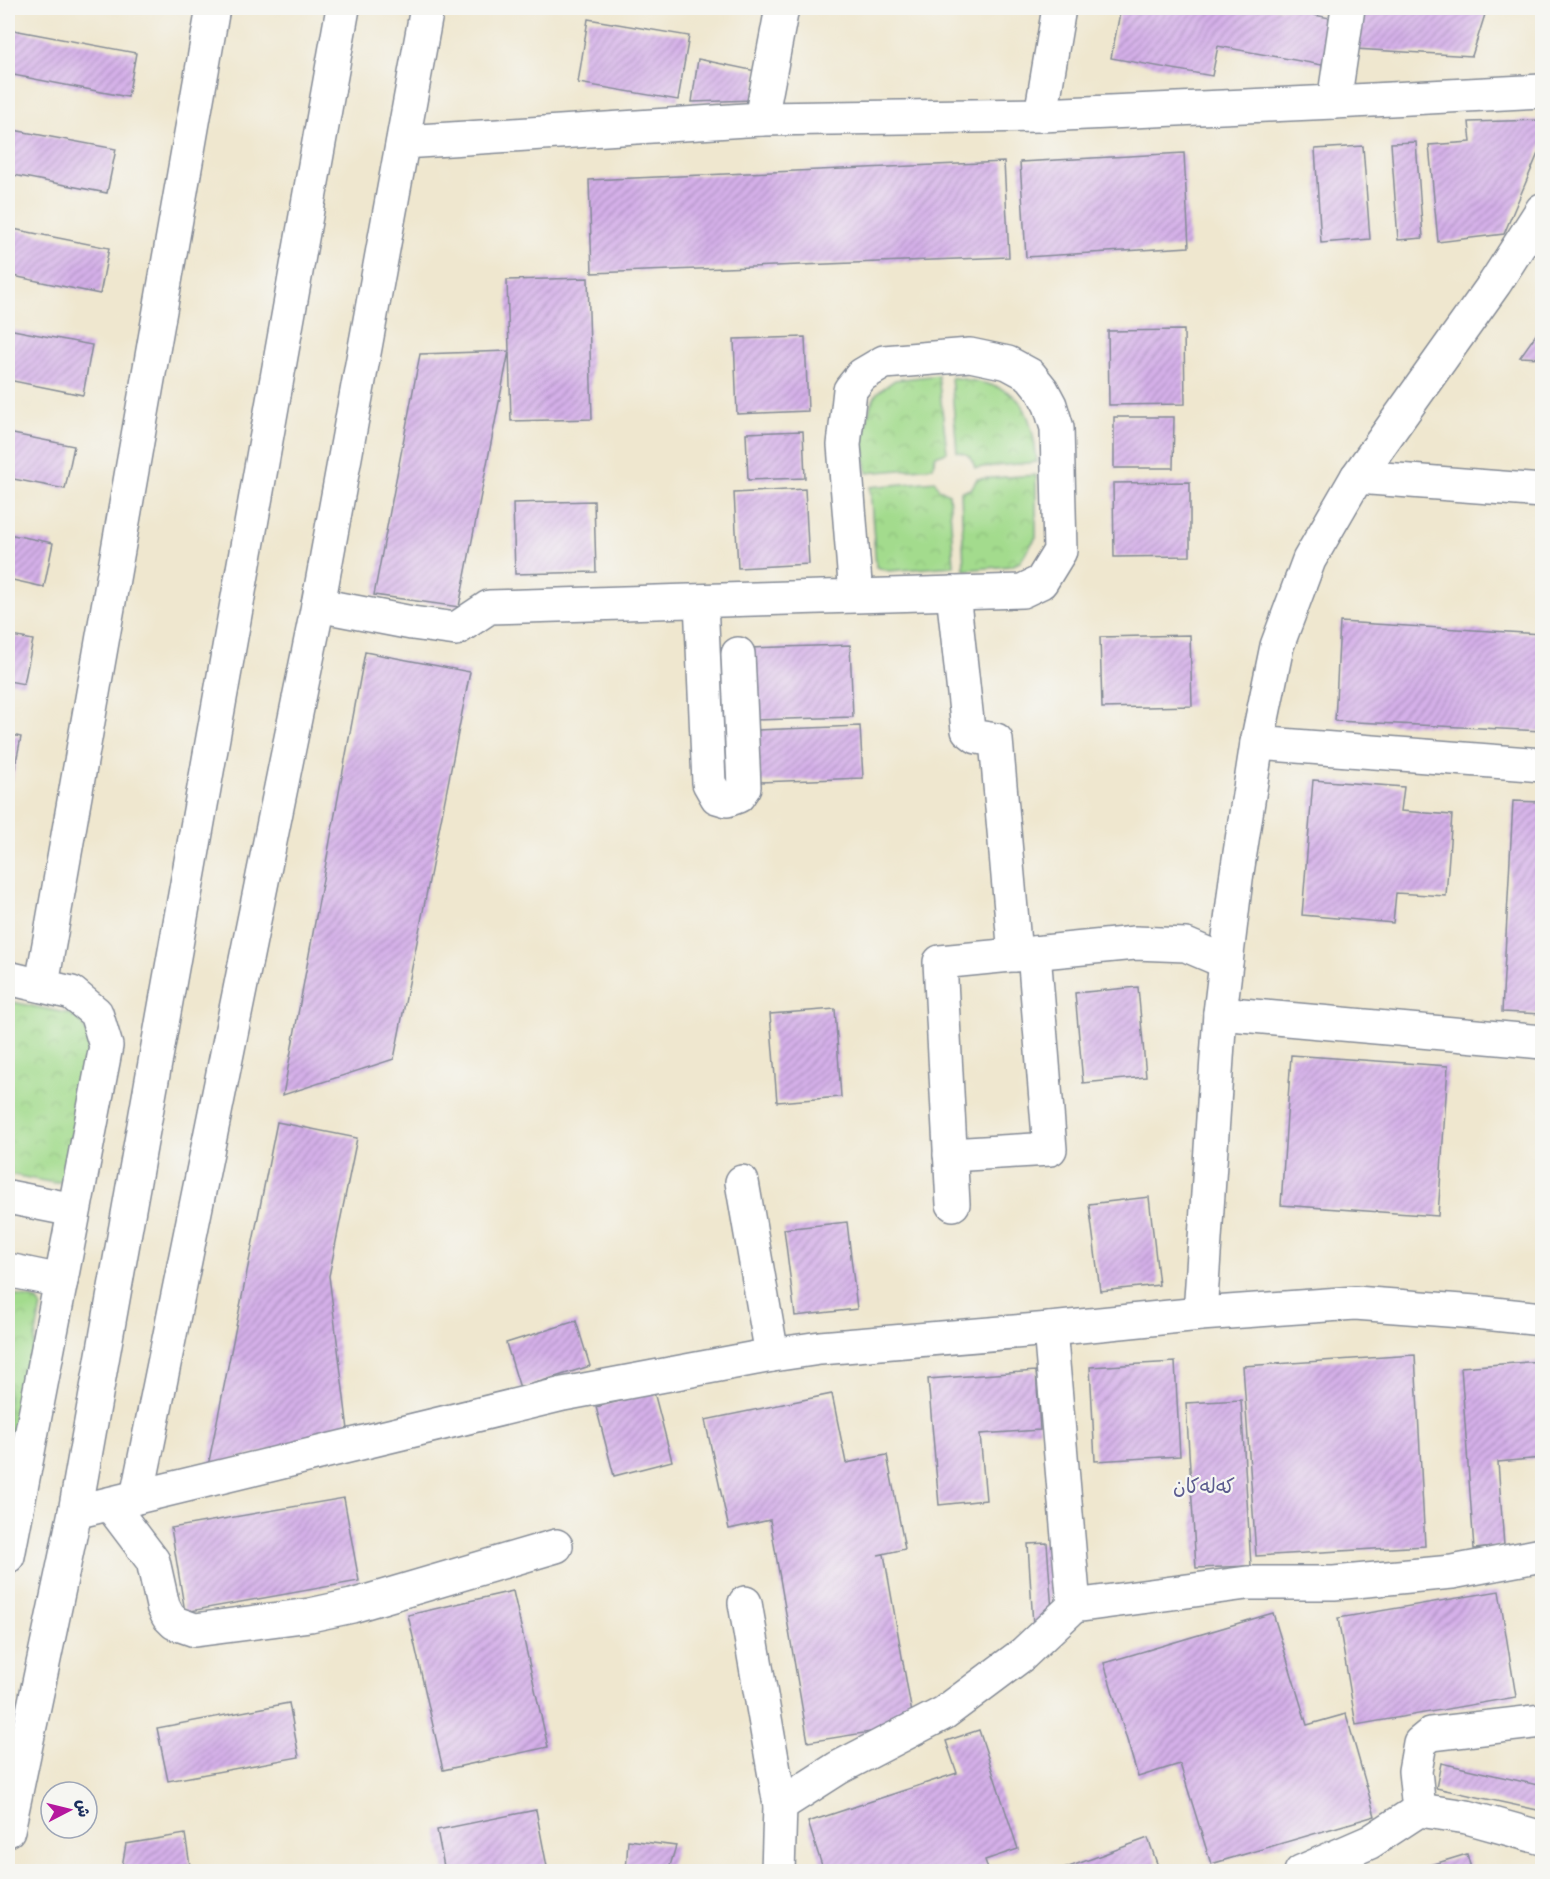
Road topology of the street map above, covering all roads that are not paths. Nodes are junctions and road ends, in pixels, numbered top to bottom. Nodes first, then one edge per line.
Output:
1 (213, 8) edge
2 (344, 8) edge
3 (427, 8) edge
4 (782, 8) edge
5 (1059, 8) edge
6 (1348, 8) edge
7 (1542, 90) edge
8 (1334, 102) junction
9 (1041, 115) junction
10 (761, 119) junction
11 (403, 142) junction
12 (1542, 210) edge
13 (1357, 477) junction
14 (1542, 491) edge
15 (953, 593) junction
16 (856, 596) junction
17 (700, 601) junction
18 (318, 605) junction
19 (738, 654) dead end
20 (1257, 743) junction
21 (1542, 765) edge
22 (1025, 954) junction
23 (1226, 962) junction
24 (8, 978) edge
25 (42, 984) junction
26 (1220, 1013) junction
27 (1542, 1042) edge
28 (950, 1155) junction
29 (742, 1182) dead end
30 (8, 1197) edge
31 (953, 1204) dead end
32 (74, 1210) junction
33 (8, 1270) edge
34 (61, 1281) junction
35 (1200, 1314) junction
36 (1542, 1319) edge
37 (1050, 1329) junction
38 (772, 1355) junction
39 (17, 1459) edge
40 (124, 1500) junction
41 (75, 1512) junction
42 (556, 1546) dead end
43 (1542, 1555) edge
44 (8, 1556) edge
45 (745, 1603) dead end
46 (1074, 1606) junction
47 (1542, 1721) edge
48 (780, 1805) junction
49 (1419, 1810) junction
50 (8, 1830) edge
51 (1542, 1838) edge
52 (778, 1872) edge
53 (1301, 1872) edge

1 - 25 street
2 - 41 street
3 - 11 street
4 - 10 street
5 - 9 street
6 - 8 street
7 - 8 street
8 - 9 street
9 - 10 street
10 - 11 street
11 - 18 street
12 - 13 street
13 - 14 street
13 - 20 street
15 - 16 street
15 - 16 street
15 - 22 street
16 - 17 street
17 - 18 street
17 - 19 street
18 - 40 street
20 - 21 street
20 - 23 street
22 - 23 street
22 - 28 street
22 - 28 street
23 - 26 street
24 - 25 street
25 - 32 street
26 - 27 street
26 - 35 street
28 - 31 street
29 - 38 street
30 - 32 street
32 - 34 street
33 - 34 street
34 - 39 street
35 - 36 street
35 - 37 street
37 - 38 street
37 - 46 street
38 - 40 street
39 - 44 street
40 - 41 street
40 - 42 street
41 - 50 street
43 - 46 street
45 - 48 street
46 - 48 street
47 - 49 street
48 - 52 street
49 - 51 street
49 - 53 street

